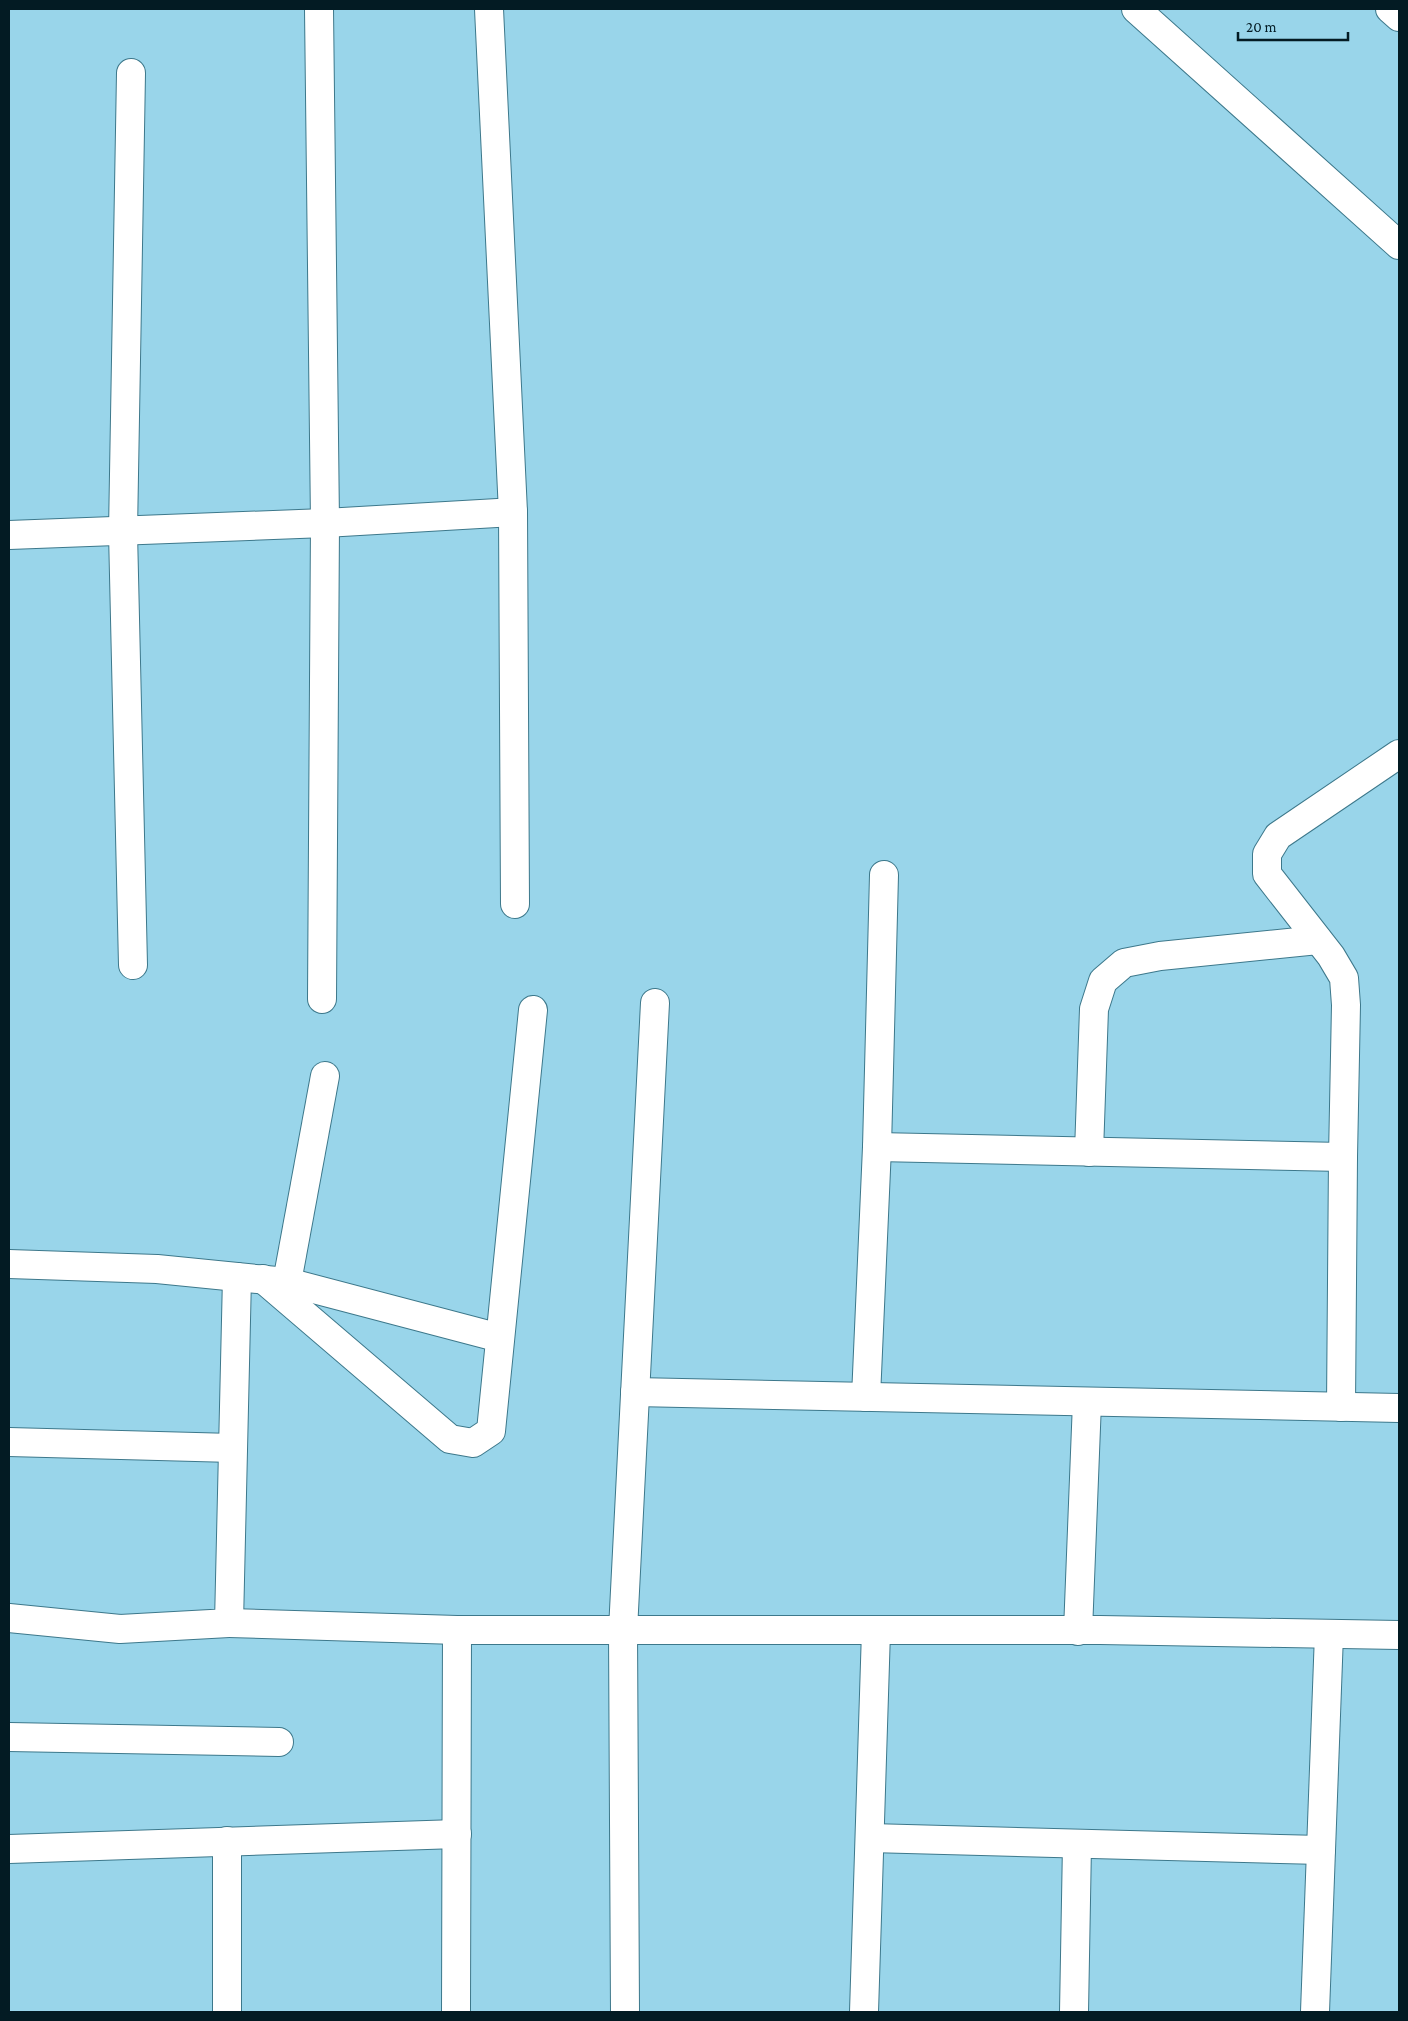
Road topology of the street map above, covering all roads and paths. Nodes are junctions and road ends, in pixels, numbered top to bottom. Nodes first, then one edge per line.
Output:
1 (319, 9) edge
2 (489, 9) edge
3 (1136, 9) edge
4 (1390, 9) edge
5 (1399, 17) edge
6 (131, 73) dead end
7 (1399, 245) edge
8 (513, 512) junction
9 (325, 523) junction
10 (123, 532) junction
11 (9, 535) edge
12 (1399, 754) edge
13 (884, 875) dead end
14 (515, 904) dead end
15 (1318, 940) junction
16 (133, 965) dead end
17 (322, 999) dead end
18 (655, 1003) dead end
19 (533, 1010) dead end
20 (325, 1076) dead end
21 (877, 1147) junction
22 (1089, 1152) junction
23 (1342, 1157) junction
24 (9, 1264) edge
25 (262, 1280) junction
26 (500, 1338) junction
27 (635, 1392) junction
28 (866, 1397) junction
29 (1087, 1402) junction
30 (1341, 1407) junction
31 (1399, 1408) edge
32 (9, 1442) edge
33 (233, 1448) junction
34 (9, 1618) edge
35 (229, 1623) junction
36 (457, 1630) junction
37 (623, 1630) junction
38 (876, 1631) junction
39 (1078, 1631) junction
40 (1329, 1634) junction
41 (1399, 1635) edge
42 (9, 1737) edge
43 (279, 1742) dead end
44 (457, 1834) junction
45 (870, 1838) junction
46 (227, 1841) junction
47 (1077, 1844) junction
48 (9, 1849) edge
49 (1321, 1850) junction
50 (227, 2012) edge
51 (456, 2012) edge
52 (625, 2012) edge
53 (864, 2012) edge
54 (1074, 2012) edge
55 (1315, 2012) edge

1 - 9 street
2 - 8 street
3 - 7 street
4 - 5 street
6 - 10 street
8 - 9 street
8 - 14 street
9 - 10 street
9 - 17 street
10 - 11 street
10 - 16 street
12 - 15 street
13 - 21 street
15 - 22 street
15 - 23 street
18 - 27 street
19 - 26 street
20 - 25 street
21 - 22 street
21 - 28 street
22 - 23 street
23 - 30 street
24 - 25 street
25 - 26 street
25 - 26 street
25 - 33 street
27 - 28 street
27 - 37 street
28 - 29 street
29 - 30 street
29 - 39 street
30 - 31 street
32 - 33 street
33 - 35 street
34 - 35 street
35 - 36 street
36 - 37 street
36 - 44 street
37 - 38 street
37 - 52 street
38 - 39 street
38 - 45 street
39 - 40 street
40 - 41 street
40 - 49 street
42 - 43 street
44 - 46 street
44 - 51 street
45 - 47 street
45 - 53 street
46 - 48 street
46 - 50 street
47 - 49 street
47 - 54 street
49 - 55 street

